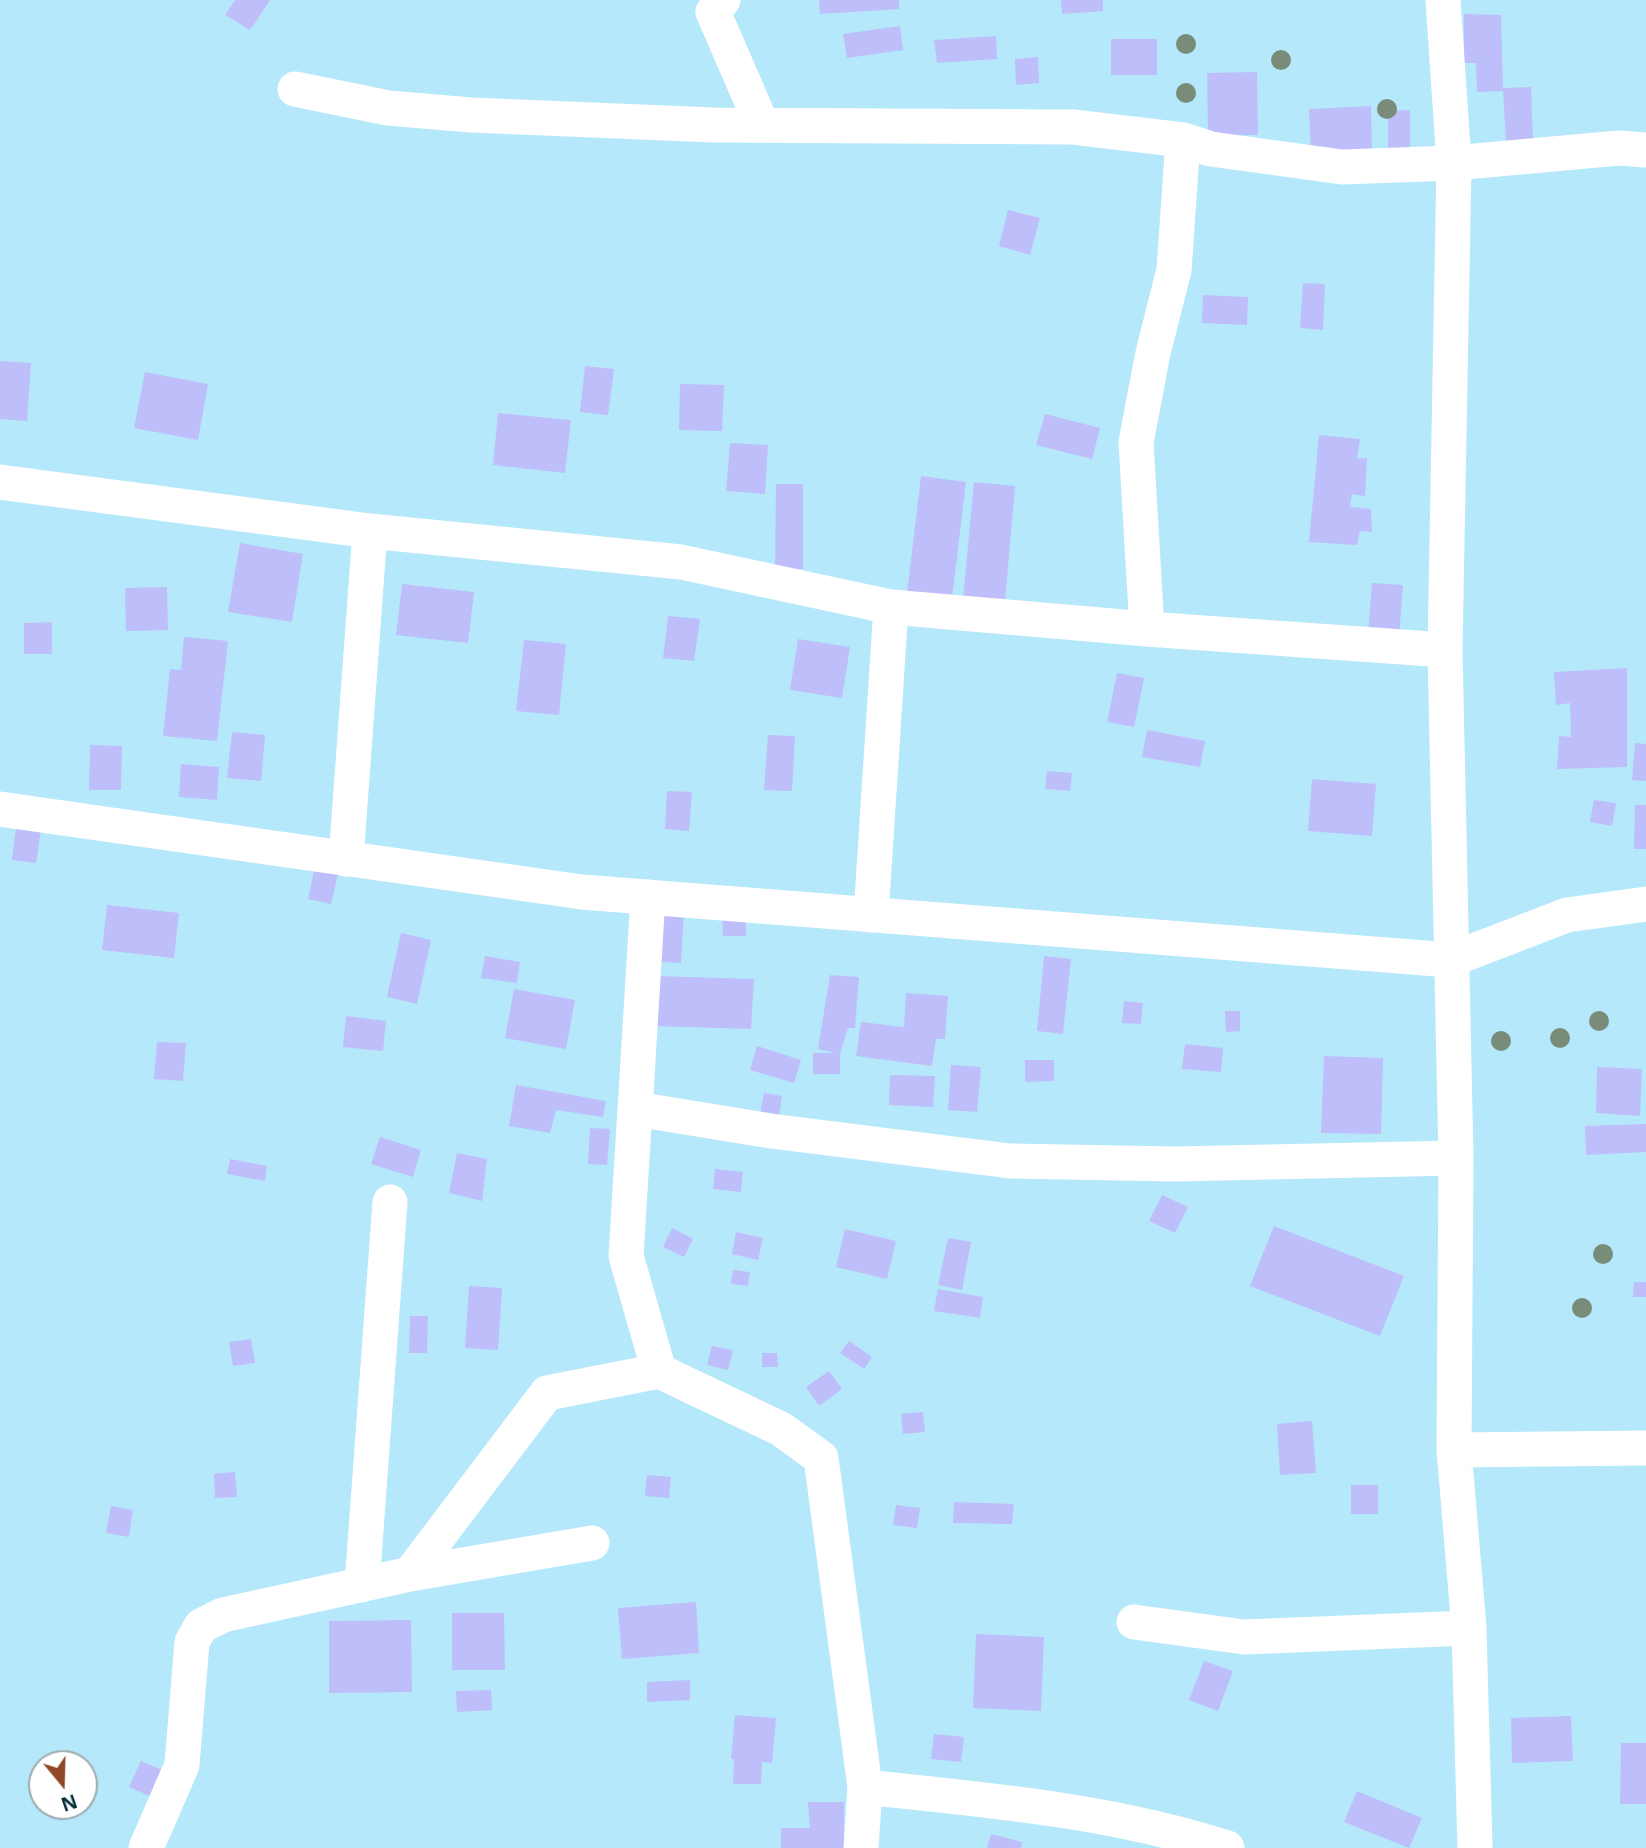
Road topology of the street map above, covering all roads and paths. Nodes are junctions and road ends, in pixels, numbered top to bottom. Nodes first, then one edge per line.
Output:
1 (1443, 0) edge
2 (709, 4) edge
3 (295, 89) dead end
4 (762, 125) junction
5 (1183, 140) junction
6 (1646, 150) edge
7 (1454, 163) junction
8 (0, 482) edge
9 (370, 531) junction
10 (891, 607) junction
11 (1147, 629) junction
12 (1445, 650) junction
13 (0, 809) edge
14 (346, 859) junction
15 (648, 897) junction
16 (1646, 904) edge
17 (871, 915) junction
18 (1450, 960) junction
19 (636, 1109) junction
20 (1456, 1158) junction
21 (390, 1202) dead end
22 (659, 1371) junction
23 (1646, 1448) edge
24 (1454, 1450) junction
25 (592, 1544) dead end
26 (410, 1574) junction
27 (362, 1585) junction
28 (1134, 1622) dead end
29 (1469, 1628) junction
30 (865, 1787) junction
31 (146, 1848) edge
32 (861, 1848) edge
33 (1227, 1848) edge
34 (1475, 1848) edge

1 - 7 street
2 - 4 street
3 - 4 street
4 - 5 street
5 - 7 street
5 - 11 street
6 - 7 street
7 - 12 street
8 - 9 street
9 - 10 street
9 - 14 street
10 - 11 street
10 - 17 street
11 - 12 street
12 - 18 street
13 - 14 street
14 - 15 street
15 - 17 street
15 - 19 street
16 - 18 street
17 - 18 street
18 - 20 street
19 - 20 street
19 - 22 street
20 - 24 street
21 - 27 street
22 - 26 street
22 - 30 street
23 - 24 street
24 - 29 street
25 - 26 street
26 - 27 street
27 - 31 street
28 - 29 street
29 - 34 street
30 - 32 street
30 - 33 street

